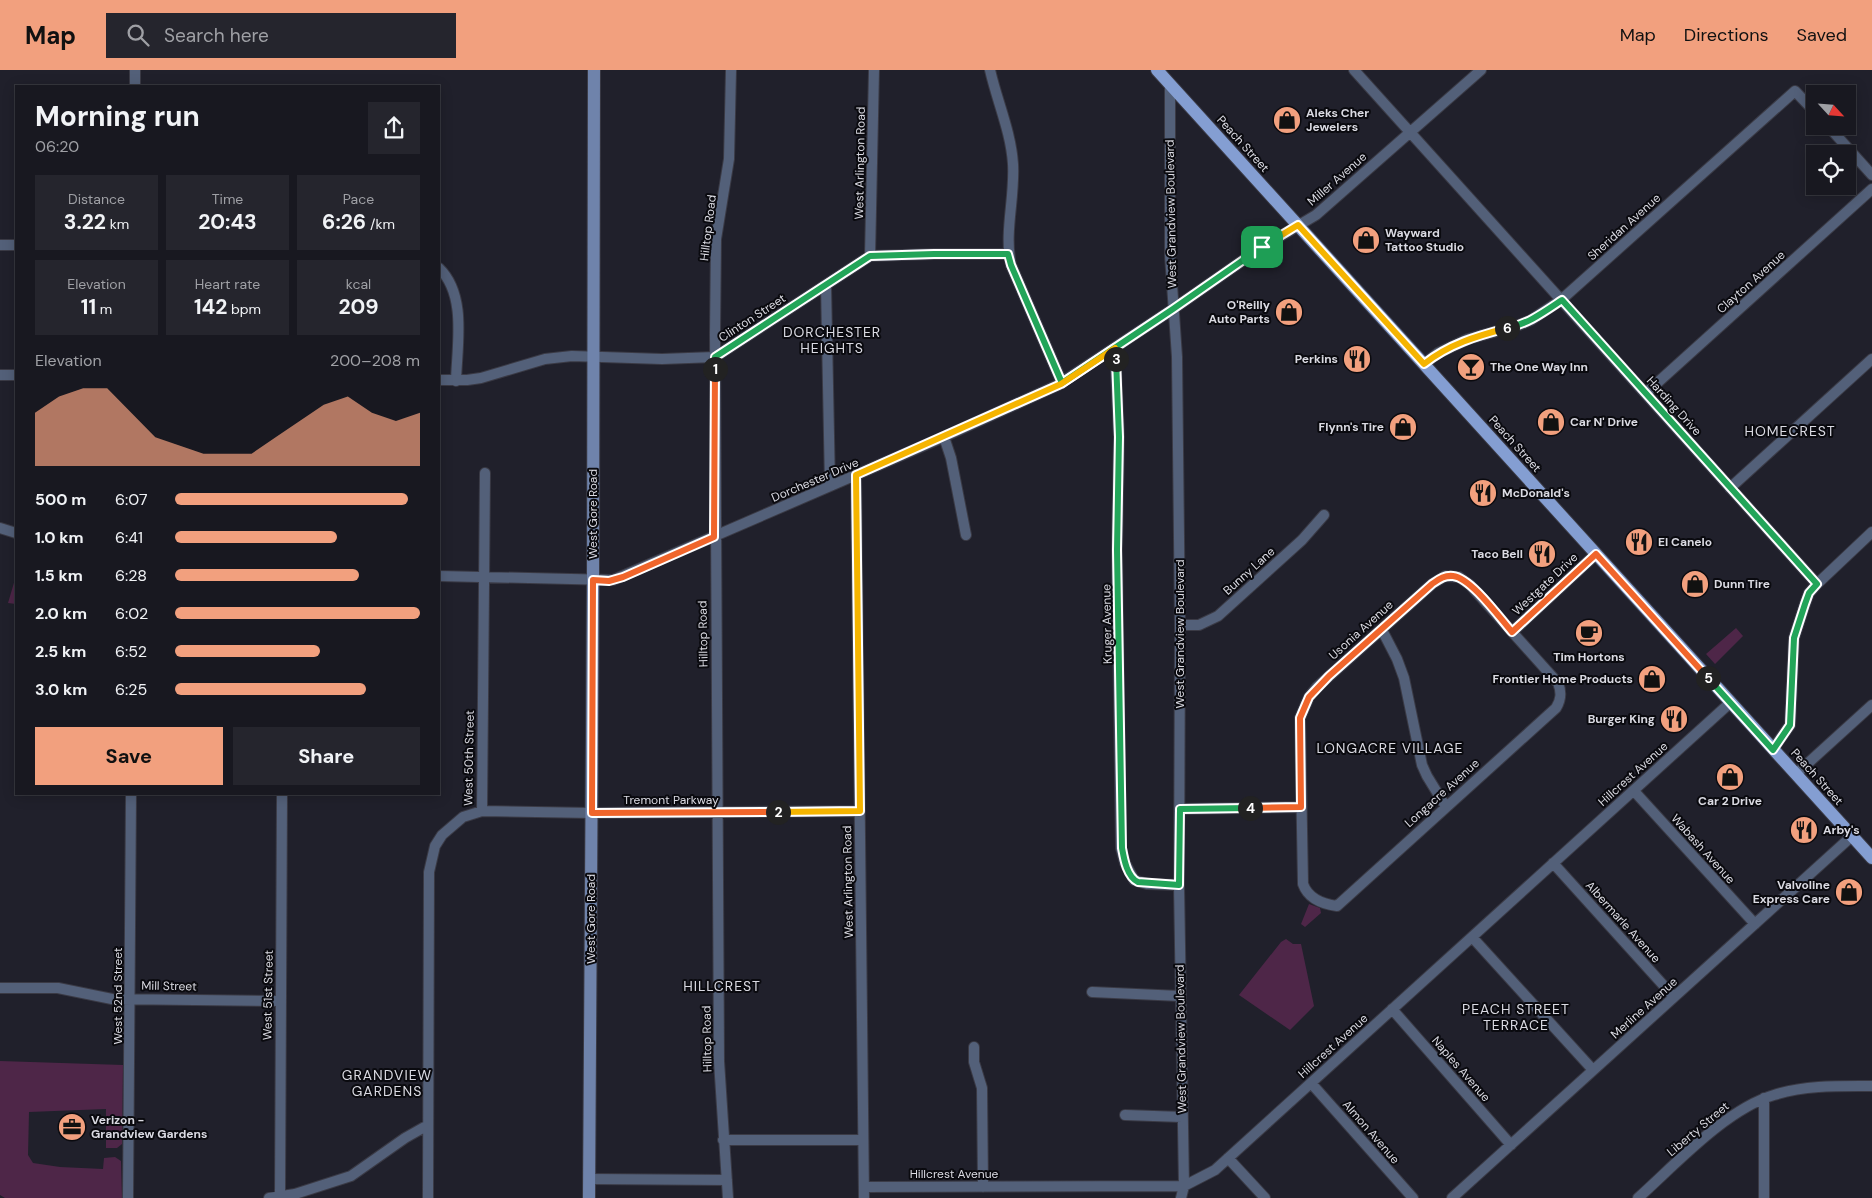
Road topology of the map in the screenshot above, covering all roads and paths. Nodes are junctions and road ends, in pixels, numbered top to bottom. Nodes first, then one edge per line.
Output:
1 (135, 70) edge
2 (594, 70) edge
3 (731, 70) edge
4 (874, 70) edge
5 (990, 70) edge
6 (1157, 70) edge
7 (1170, 70) edge
8 (1354, 70) edge
9 (1481, 70) edge
10 (1170, 84) junction
11 (135, 85) edge
12 (1806, 102) edge
13 (1410, 132) junction
14 (1836, 135) edge
15 (1872, 175) edge
16 (1872, 189) edge
17 (1298, 225) junction
18 (0, 245) edge
19 (15, 245) edge
20 (1008, 254) junction
21 (870, 256) junction
22 (440, 269) edge
23 (826, 285) junction
24 (1562, 300) junction
25 (1173, 309) junction
26 (1115, 348) junction
27 (594, 357) junction
28 (715, 357) junction
29 (1872, 360) edge
30 (1424, 364) junction
31 (0, 375) edge
32 (15, 375) edge
33 (440, 380) edge
34 (456, 381) junction
35 (1062, 383) junction
36 (1646, 393) junction
37 (944, 437) junction
38 (485, 473) dead end
39 (856, 475) junction
40 (830, 486) junction
41 (1730, 488) junction
42 (1324, 515) dead end
43 (0, 528) edge
44 (1872, 532) edge
45 (15, 533) edge
46 (966, 535) dead end
47 (714, 537) junction
48 (1596, 554) junction
49 (440, 576) edge
50 (484, 577) junction
51 (593, 580) junction
52 (1817, 584) junction
53 (1180, 625) junction
54 (1382, 630) junction
55 (1512, 632) junction
56 (1731, 702) junction
57 (1872, 705) edge
58 (1773, 750) junction
59 (1796, 774) junction
60 (1634, 791) junction
61 (131, 795) edge
62 (282, 795) edge
63 (1446, 806) junction
64 (1301, 807) junction
65 (1180, 809) junction
66 (482, 811) junction
67 (860, 811) junction
68 (592, 813) junction
69 (718, 813) junction
70 (1852, 836) junction
71 (1872, 858) edge
72 (1553, 863) junction
73 (1179, 885) junction
74 (1337, 906) joint
75 (1755, 924) junction
76 (1472, 937) junction
77 (0, 988) edge
78 (1092, 992) dead end
79 (1180, 996) junction
80 (1674, 997) junction
81 (130, 998) junction
82 (280, 1001) junction
83 (1392, 1009) junction
84 (974, 1047) dead end
85 (1593, 1070) junction
86 (1311, 1083) junction
87 (1872, 1086) edge
88 (1764, 1098) junction
89 (1125, 1116) dead end
90 (1182, 1117) junction
91 (428, 1125) junction
92 (723, 1140) junction
93 (863, 1140) junction
94 (1511, 1145) junction
95 (1228, 1158) junction
96 (589, 1179) junction
97 (727, 1180) junction
98 (1184, 1186) junction
99 (864, 1187) junction
100 (984, 1187) junction
101 (280, 1197) junction
102 (128, 1198) edge
103 (269, 1198) edge
104 (428, 1198) edge
105 (589, 1198) edge
106 (728, 1198) edge
107 (864, 1198) edge
108 (1181, 1198) edge
109 (1266, 1198) edge
110 (1413, 1198) edge
111 (1452, 1198) edge
112 (1638, 1198) edge
113 (1764, 1198) edge

1 - 11 street
2 - 27 street, West Gore Road
3 - 28 street, Hilltop Road
4 - 21 street, West Arlington Road
5 - 20 street
6 - 10 main road, Peach Street
7 - 10 street, West Grandview Boulevard
8 - 13 street, Harding Drive
9 - 13 street, Miller Avenue
10 - 17 main road, Peach Street
10 - 25 street, West Grandview Boulevard
12 - 24 street, Sheridan Avenue
13 - 17 street, Miller Avenue
13 - 24 street, Harding Drive
14 - 15 street
16 - 36 street, Clayton Avenue
17 - 25 street, Miller Avenue
17 - 30 main road, Peach Street
18 - 19 street
20 - 21 street
20 - 35 street
21 - 23 street, Clinton Street
22 - 34 street
23 - 28 street, Clinton Street
23 - 40 street
24 - 30 street, Sheridan Avenue
24 - 36 street, Harding Drive
25 - 26 street, Dorchester Drive
25 - 53 street, West Grandview Boulevard
26 - 35 street, Dorchester Drive
26 - 73 street, Kruger Avenue
27 - 28 street, Clinton Street
27 - 34 street, Clinton Street
27 - 51 street, West Gore Road
28 - 47 street, Hilltop Road
29 - 41 street
30 - 48 main road, Peach Street
31 - 32 street
33 - 34 street, Clinton Street
35 - 37 street, Dorchester Drive
36 - 41 street, Harding Drive
37 - 39 street, Dorchester Drive
37 - 46 street
38 - 50 street, West 50th Street
39 - 40 street, Dorchester Drive
39 - 67 street, West Arlington Road
40 - 47 street, Dorchester Drive
41 - 52 street, Harding Drive
42 - 53 street, Bunny Lane
43 - 45 street
44 - 52 street
47 - 51 street, Dorchester Drive
47 - 69 street, Hilltop Road
48 - 55 street, Westgate Drive
48 - 56 main road, Peach Street
49 - 50 street, Dorchester Drive
50 - 51 street, Dorchester Drive
50 - 66 street, West 50th Street
51 - 68 street, West Gore Road
52 - 58 street
53 - 65 street, West Grandview Boulevard
54 - 55 street, Usonia Avenue
54 - 63 street
54 - 64 street, Usonia Avenue
55 - 63 street, Longacre Avenue
56 - 58 main road, Peach Street
56 - 60 street, Hillcrest Avenue
57 - 59 street
58 - 59 main road, Peach Street
59 - 70 main road, Peach Street
60 - 72 street, Hillcrest Avenue
60 - 75 street, Wabash Avenue
61 - 81 street, West 52nd Street
62 - 82 street, West 51st Street
63 - 74 street, Longacre Avenue
64 - 65 street
64 - 74 street, Usonia Avenue
65 - 73 street, West Grandview Boulevard
66 - 68 street, Tremont Parkway
66 - 91 street, West 50th Street
67 - 69 street, Tremont Parkway
67 - 93 street, West Arlington Road
68 - 69 street, Tremont Parkway
68 - 96 street, West Gore Road
69 - 92 street, Hilltop Road
70 - 71 main road, Peach Street
70 - 75 street, Merline Avenue
72 - 76 street, Hillcrest Avenue
72 - 80 street, Albermarle Avenue
73 - 79 street, West Grandview Boulevard
75 - 80 street, Merline Avenue
76 - 83 street, Hillcrest Avenue
76 - 85 street
77 - 81 street, Mill Street
78 - 79 street
79 - 90 street, West Grandview Boulevard
80 - 85 street, Merline Avenue
81 - 82 street, Mill Street
81 - 102 street, West 52nd Street
82 - 101 street, West 51st Street
83 - 86 street, Hillcrest Avenue
83 - 94 street, Naples Avenue
84 - 100 street
85 - 94 street, Merline Avenue
86 - 95 street, Hillcrest Avenue
86 - 110 street, Almon Avenue
87 - 88 street, Liberty Street
88 - 112 street, Liberty Street
88 - 113 street
89 - 90 street
90 - 98 street, West Grandview Boulevard
91 - 101 street
91 - 104 street, West 50th Street
92 - 93 street
92 - 97 street, Hilltop Road
93 - 99 street, West Arlington Road
94 - 111 street, Merline Avenue
95 - 98 street, Hillcrest Avenue
95 - 109 street
96 - 97 street
96 - 105 street, West Gore Road
97 - 106 street, Hilltop Road
98 - 100 street, Hillcrest Avenue
98 - 108 street, West Grandview Boulevard
99 - 100 street, Hillcrest Avenue
99 - 107 street, West Arlington Road
101 - 103 street

